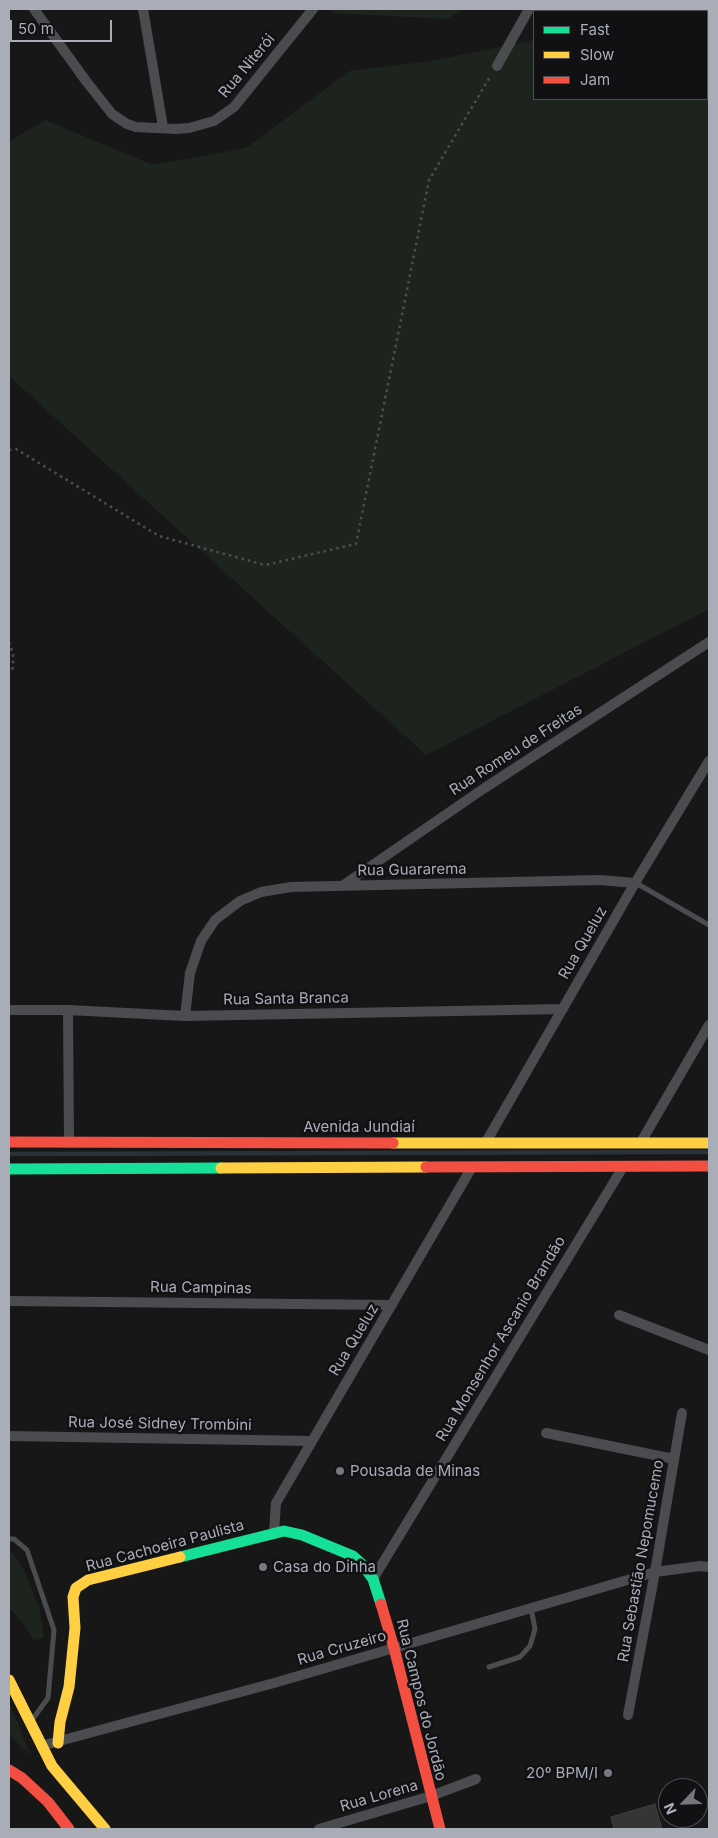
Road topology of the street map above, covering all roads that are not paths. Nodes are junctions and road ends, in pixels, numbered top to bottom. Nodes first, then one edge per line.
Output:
1 (34, 9) edge
2 (143, 9) edge
3 (313, 9) edge
4 (529, 9) edge
5 (497, 66) road end
6 (163, 127) junction
7 (709, 642) edge
8 (709, 761) edge
9 (635, 883) junction
10 (342, 886) junction
11 (709, 924) edge
12 (563, 1009) junction
13 (9, 1010) edge
14 (68, 1010) junction
15 (185, 1016) junction
16 (709, 1025) edge
17 (68, 1141) junction
18 (9, 1142) edge
19 (486, 1142) junction
20 (641, 1142) junction
21 (709, 1143) edge
22 (709, 1166) edge
23 (472, 1167) junction
24 (623, 1167) junction
25 (9, 1169) edge
26 (9, 1301) edge
27 (392, 1305) junction
28 (619, 1315) dead end
29 (709, 1350) edge
30 (682, 1413) dead end
31 (546, 1433) dead end
32 (9, 1436) edge
33 (311, 1441) junction
34 (674, 1459) junction
35 (274, 1533) junction
36 (9, 1539) edge
37 (709, 1567) edge
38 (655, 1572) junction
39 (374, 1579) junction
40 (530, 1608) junction
41 (394, 1648) junction
42 (489, 1667) dead end
43 (10, 1685) edge
44 (628, 1714) dead end
45 (30, 1722) junction
46 (58, 1742) junction
47 (41, 1746) junction
48 (9, 1763) edge
49 (9, 1770) edge
50 (22, 1778) junction
51 (476, 1779) dead end
52 (430, 1796) junction
53 (69, 1829) edge
54 (105, 1829) edge
55 (319, 1829) edge
56 (440, 1829) edge

1 - 6 street, Rua Niterói
2 - 6 street
3 - 6 street, Rua Niterói
4 - 5 street
7 - 10 street, Rua Romeu de Freitas
8 - 9 street, Rua Queluz
9 - 10 street, Rua Guararema
9 - 11 lane, Rua Guararema
9 - 12 street, Rua Queluz
10 - 15 street, Rua Guararema
12 - 15 street, Rua Santa Branca
12 - 19 street, Rua Queluz
13 - 14 street, Rua Santa Branca
14 - 15 street, Rua Santa Branca
14 - 17 street
16 - 20 street
17 - 18 main road, Avenida Jundiaí
17 - 19 main road, Avenida Jundiaí
19 - 20 main road, Avenida Jundiaí
20 - 21 main road, Avenida Jundiaí
22 - 24 main road
23 - 24 main road
23 - 25 main road
23 - 27 street, Rua Queluz
24 - 39 street, Rua Monsenhor Ascanio Brandão
26 - 27 street, Rua Campinas
27 - 33 street, Rua Queluz
28 - 29 street
30 - 34 street, Rua Sebastião Nepomucemo
31 - 34 street
32 - 33 street, Rua José Sidney Trombini
33 - 35 street, Rua Queluz
34 - 38 street, Rua Sebastião Nepomucemo
35 - 39 main road, Rua Cachoeira Paulista
35 - 46 main road, Rua Cachoeira Paulista
36 - 45 lane
37 - 38 street, Rua Cruzeiro
38 - 40 street, Rua Cruzeiro
38 - 44 street, Rua Sebastião Nepomucemo
39 - 41 main road, Rua Campos do Jordão
40 - 41 street, Rua Cruzeiro
40 - 42 lane
41 - 46 street, Rua Cruzeiro
41 - 52 main road, Rua Campos do Jordão
43 - 45 main road
45 - 47 main road
46 - 47 street, Rua Cruzeiro
47 - 54 main road
48 - 50 main road
49 - 50 main road
50 - 53 main road
51 - 52 street, Rua Lorena
52 - 55 street, Rua Lorena
52 - 56 main road, Rua Campos do Jordão

